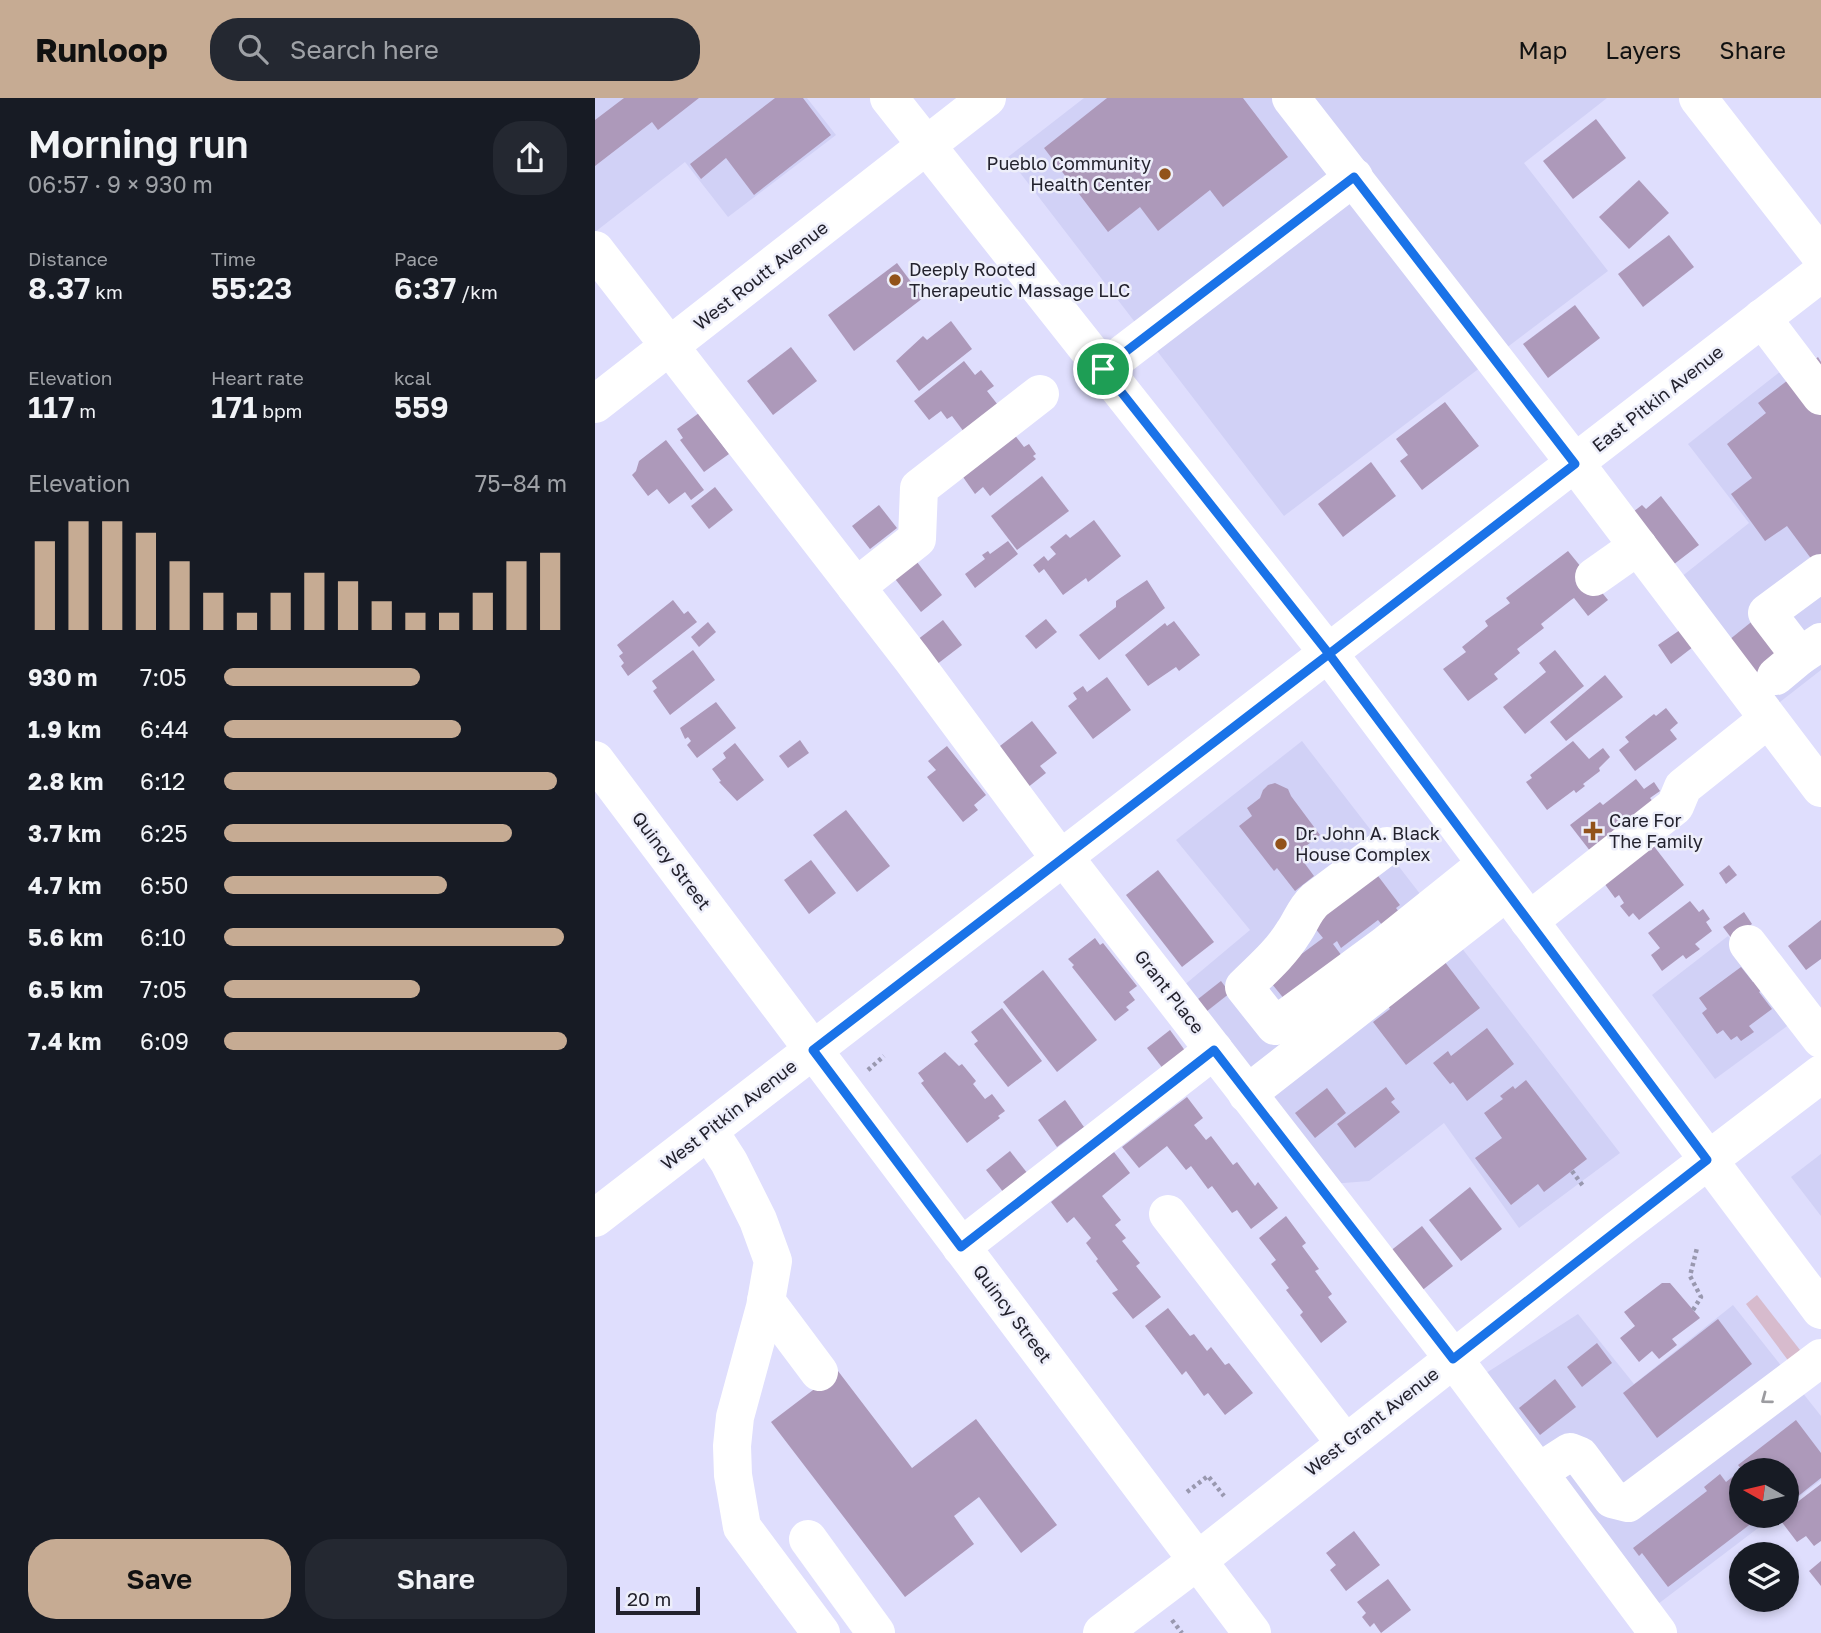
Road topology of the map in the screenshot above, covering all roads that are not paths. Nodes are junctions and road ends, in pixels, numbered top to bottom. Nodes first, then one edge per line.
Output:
1 (889, 98) edge
2 (988, 98) edge
3 (1291, 98) edge
4 (1697, 98) edge
5 (926, 147) junction
6 (1354, 177) junction
7 (595, 250) edge
8 (1821, 256) edge
9 (1821, 273) edge
10 (1762, 318) junction
11 (670, 347) junction
12 (1103, 369) junction
13 (1040, 394) dead end
14 (1821, 396) edge
15 (595, 404) edge
16 (1575, 464) junction
17 (1638, 546) junction
18 (1821, 573) edge
19 (1594, 577) dead end
20 (856, 587) junction
21 (1329, 654) junction
22 (1799, 658) edge
23 (1768, 719) junction
24 (595, 760) edge
25 (1821, 788) edge
26 (1387, 846) dead end
27 (1062, 859) junction
28 (1507, 892) junction
29 (1748, 944) dead end
30 (1821, 1039) edge
31 (813, 1050) junction
32 (1214, 1050) junction
33 (1821, 1074) edge
34 (1247, 1094) junction
35 (709, 1130) junction
36 (1707, 1160) junction
37 (1168, 1214) dead end
38 (595, 1218) edge
39 (961, 1247) junction
40 (1817, 1295) edge
41 (766, 1301) junction
42 (1821, 1358) edge
43 (1453, 1359) junction
44 (819, 1372) dead end
45 (1345, 1443) junction
46 (1539, 1472) junction
47 (808, 1539) dead end
48 (1197, 1561) junction
49 (821, 1633) edge
50 (876, 1633) edge
51 (1103, 1633) edge
52 (1252, 1633) edge
53 (1658, 1633) edge

1 - 5 street
2 - 5 street, West Routt Avenue
3 - 6 street
4 - 8 street
5 - 11 street, West Routt Avenue
5 - 12 street
6 - 12 street
6 - 16 street
7 - 11 street, Grant Place
9 - 10 street, East Pitkin Avenue
10 - 14 street
10 - 16 street, East Pitkin Avenue
11 - 15 street, West Routt Avenue
11 - 20 street, Grant Place
12 - 21 street
13 - 20 street
16 - 17 street
16 - 21 street, East Pitkin Avenue
17 - 19 street
17 - 23 street
18 - 22 street
20 - 27 street, Grant Place
21 - 27 street, West Pitkin Avenue
21 - 28 street
23 - 25 street
23 - 28 street
24 - 31 street, Quincy Street
26 - 28 street
27 - 31 street, West Pitkin Avenue
27 - 32 street, Grant Place
28 - 34 street
28 - 36 street
29 - 30 street
31 - 35 street, West Pitkin Avenue
31 - 39 street, Quincy Street
32 - 34 street, Grant Place
32 - 39 street
33 - 36 street, West Grant Avenue
34 - 43 street, Grant Place
35 - 38 street, West Pitkin Avenue
35 - 41 street
36 - 40 street
36 - 43 street, West Grant Avenue
37 - 45 street
39 - 48 street, Quincy Street
41 - 44 street
41 - 49 street
42 -> 46 street
43 - 45 street, West Grant Avenue
43 - 46 street, Grant Place
45 - 48 street, West Grant Avenue
46 - 53 street, Grant Place
47 - 50 street
48 - 51 street, West Grant Avenue
48 - 52 street, Quincy Street

